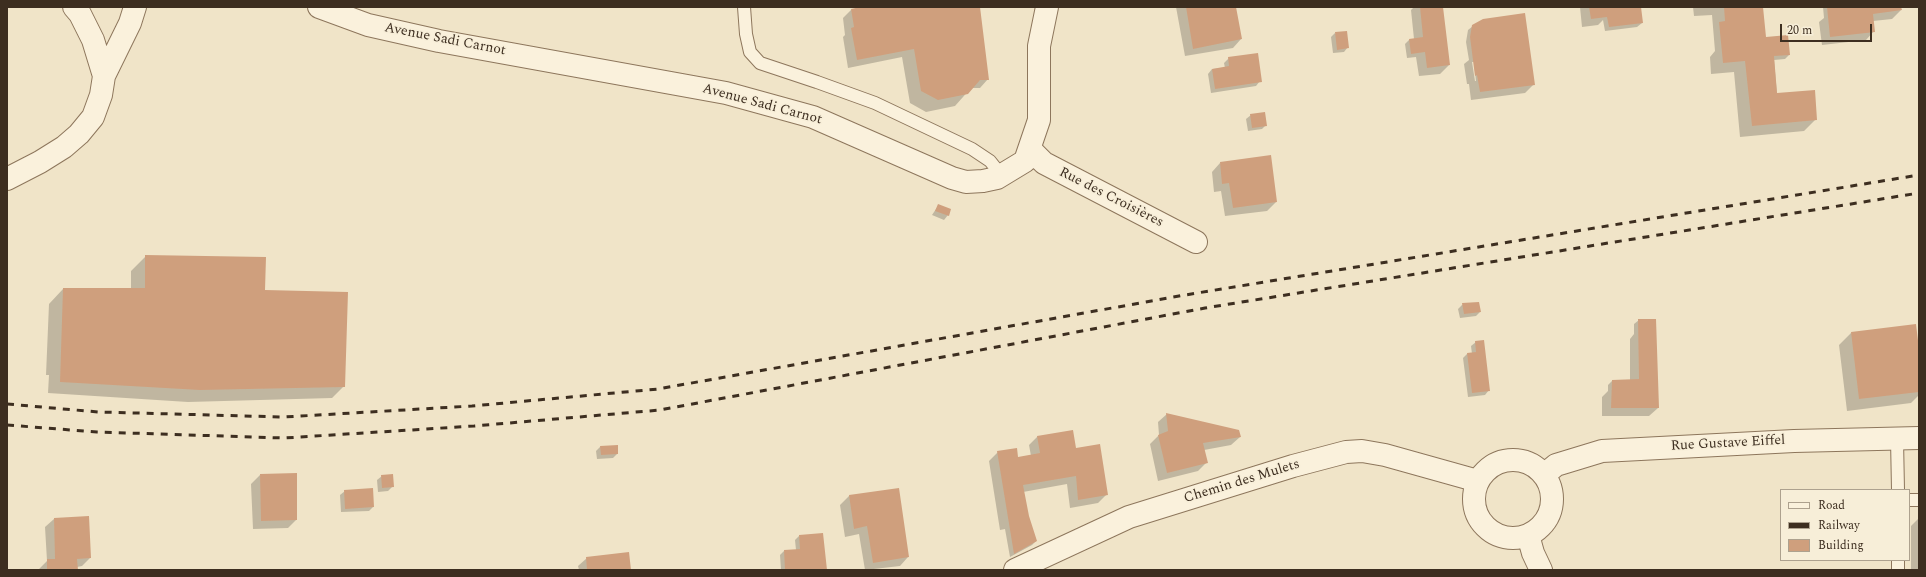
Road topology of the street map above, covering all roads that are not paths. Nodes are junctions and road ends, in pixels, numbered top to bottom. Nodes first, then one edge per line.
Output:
1 (74, 7) edge
2 (135, 7) edge
3 (319, 7) edge
4 (744, 7) edge
5 (1047, 7) edge
6 (104, 76) junction
7 (1030, 149) junction
8 (1002, 176) junction
9 (7, 179) edge
10 (1196, 242) dead end
11 (1919, 438) edge
12 (1897, 439) junction
13 (1544, 475) junction
14 (1478, 481) junction
15 (1898, 489) edge
16 (1528, 535) junction
17 (1015, 570) edge
18 (1541, 570) edge

1 - 6 street
2 - 6 street
3 - 8 street, Avenue Sadi Carnot
4 - 8 lane
5 - 7 street, Avenue Sadi Carnot
6 - 9 street
7 - 8 street, Avenue Sadi Carnot
7 - 10 street, Rue des Croisières
11 - 12 street, Rue Gustave Eiffel
12 - 13 street, Rue Gustave Eiffel
12 - 15 lane
13 - 14 street
13 - 16 street
14 - 16 street
14 - 17 street, Chemin des Mulets
16 - 18 street

